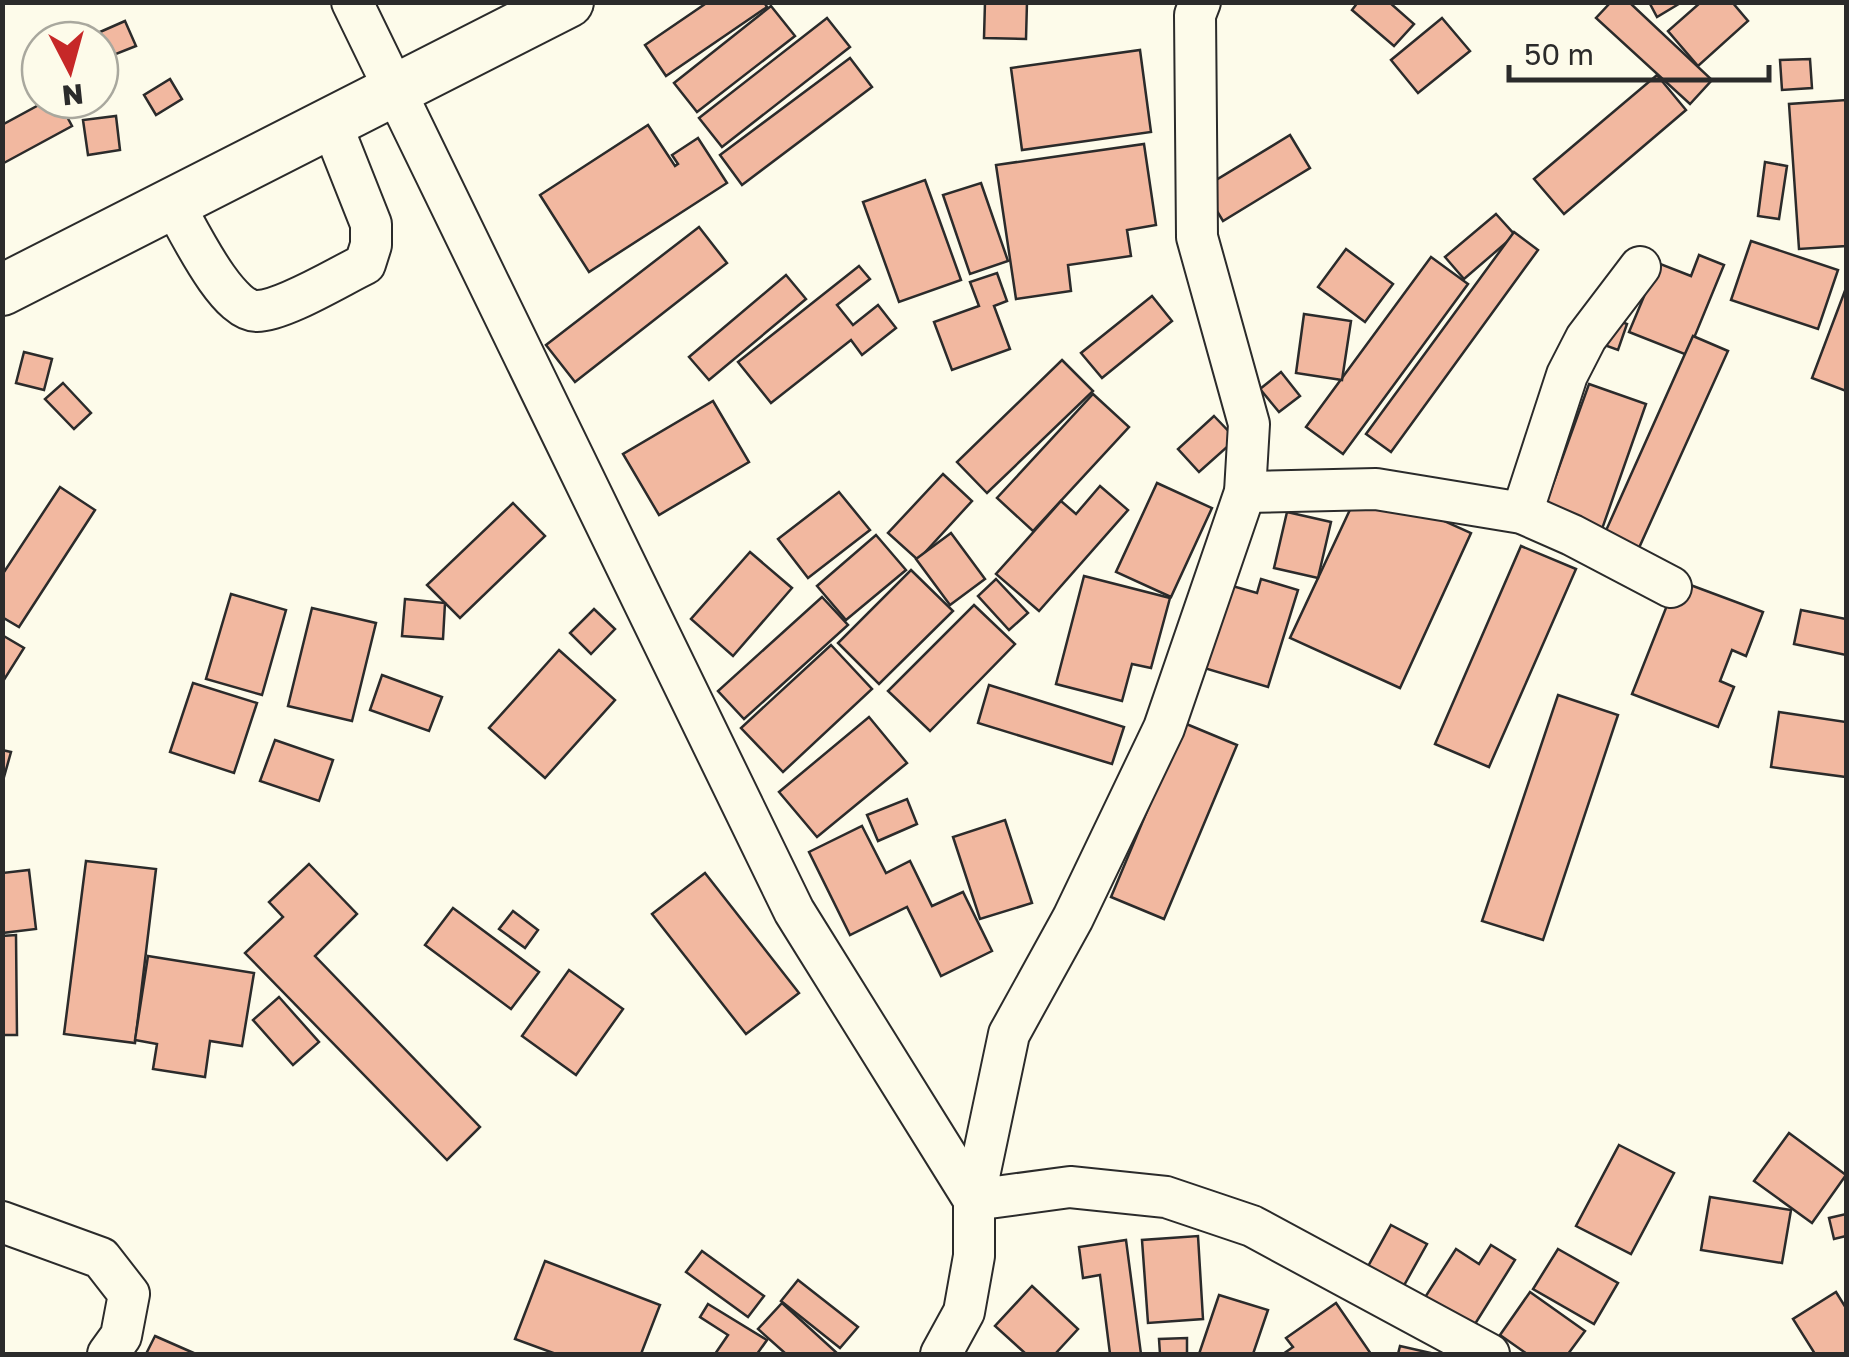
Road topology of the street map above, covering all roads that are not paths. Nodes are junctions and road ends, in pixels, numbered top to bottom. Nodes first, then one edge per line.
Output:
1 (352, 2) edge
2 (568, 2) edge
3 (1200, 2) edge
4 (395, 90) junction
5 (331, 123) junction
6 (173, 203) junction
7 (1640, 267) dead end
8 (2, 290) edge
9 (1245, 492) junction
10 (1522, 514) junction
11 (1671, 586) dead end
12 (974, 1200) junction
13 (2, 1222) edge
14 (108, 1354) edge
15 (941, 1354) edge
16 (1489, 1354) edge

1 - 4 street
2 - 4 main road
3 - 9 street
4 - 5 main road
4 - 12 street
5 - 6 main road
5 - 6 street
6 - 8 main road
7 - 10 street
9 - 10 street
9 - 12 street
10 - 11 street
12 - 15 street
12 - 16 street
13 - 14 street

